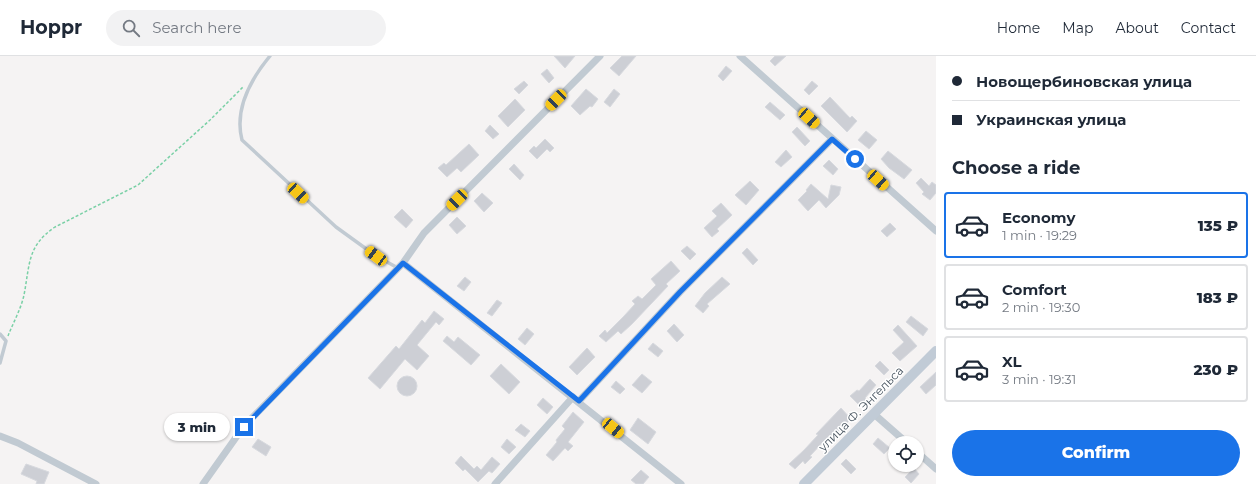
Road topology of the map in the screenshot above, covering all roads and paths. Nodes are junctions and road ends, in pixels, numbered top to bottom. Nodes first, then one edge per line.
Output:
1 (270, 56) edge
2 (600, 56) edge
3 (740, 56) edge
4 (247, 83) dead end
5 (832, 139) junction
6 (936, 231) edge
7 (400, 265) junction
8 (0, 334) edge
9 (6, 341) junction
10 (936, 352) edge
11 (0, 362) edge
12 (576, 399) junction
13 (874, 414) junction
14 (0, 436) edge
15 (899, 436) edge
16 (924, 458) edge
17 (936, 469) edge
18 (96, 484) edge
19 (203, 484) edge
20 (495, 484) edge
21 (681, 484) edge
22 (804, 484) edge

1 - 7 lane
2 - 7 street
3 - 5 street
4 - 9 path
5 - 6 street
5 - 12 street
7 - 12 street
7 - 19 street
8 - 9 lane
9 - 11 lane
10 - 13 main road, улица Ф. Энгельса
12 - 20 street
12 - 21 street
13 - 15 street
13 - 22 main road, улица Ф. Энгельса
14 - 18 street
16 - 17 street

